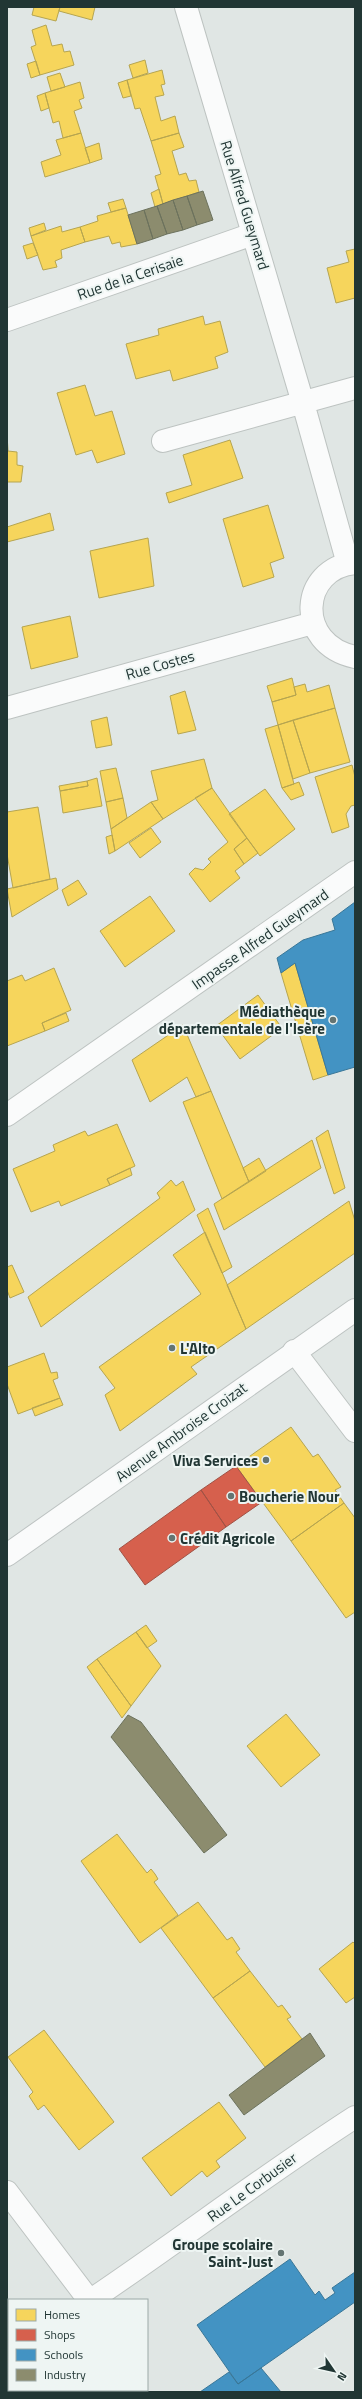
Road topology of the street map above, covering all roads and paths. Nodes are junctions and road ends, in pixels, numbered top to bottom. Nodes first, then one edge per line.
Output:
1 (186, 7) edge
2 (253, 234) junction
3 (7, 320) edge
4 (355, 388) edge
5 (303, 403) junction
6 (163, 441) dead end
7 (351, 563) edge
8 (313, 623) junction
9 (355, 657) edge
10 (7, 708) edge
11 (355, 872) edge
12 (7, 1115) edge
13 (355, 1310) edge
14 (294, 1351) junction
15 (355, 1431) edge
16 (7, 1555) edge
17 (355, 2117) edge
18 (7, 2192) edge
19 (89, 2299) edge
20 (91, 2299) edge

1 - 2 street, Rue Alfred Gueymard
2 - 3 street, Rue de la Cerisaie
2 - 5 street, Rue Alfred Gueymard
4 - 5 street
5 - 6 street
5 - 7 street, Rue Alfred Gueymard
7 - 8 street
8 - 9 street
8 - 10 street, Rue Costes
11 - 12 street, Impasse Alfred Gueymard
13 - 14 street, Avenue Ambroise Croizat
14 - 15 street
14 - 16 street, Avenue Ambroise Croizat
17 - 20 street, Rue Le Corbusier
18 - 19 street

